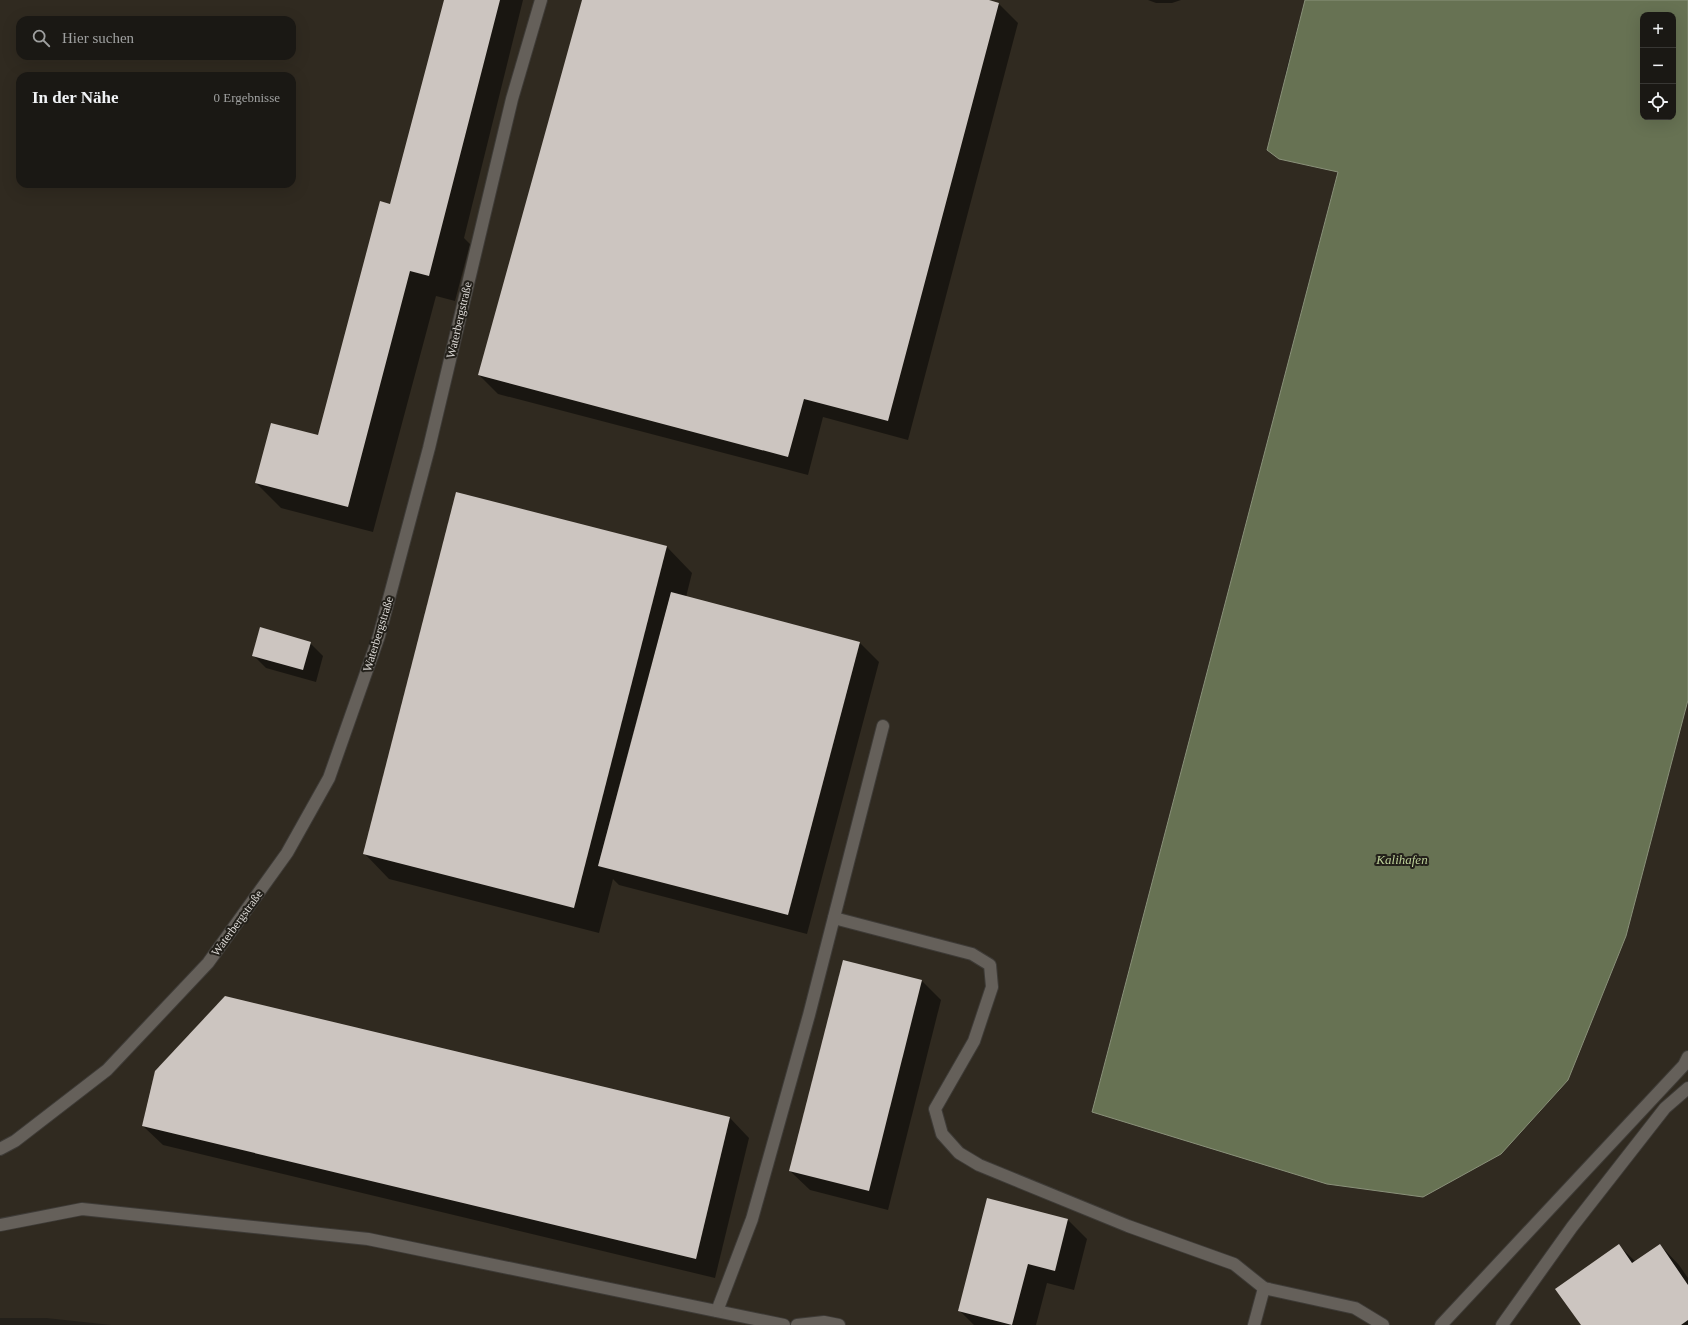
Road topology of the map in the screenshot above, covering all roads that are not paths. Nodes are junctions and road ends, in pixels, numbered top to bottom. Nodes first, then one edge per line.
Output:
1 (541, 0) edge
2 (883, 726) dead end
3 (834, 918) junction
4 (1688, 1057) edge
5 (1688, 1088) edge
6 (0, 1149) edge
7 (0, 1225) edge
8 (1264, 1288) junction
9 (718, 1311) junction
10 (784, 1325) edge
11 (797, 1325) edge
12 (839, 1325) edge
13 (1254, 1325) edge
14 (1383, 1325) edge
15 (1442, 1325) edge
16 (1502, 1325) edge

1 - 6 street, Waterbergstraße
2 - 3 street
3 - 8 street
3 - 9 street
4 - 15 street
5 - 16 street
7 - 9 street
8 - 13 street
8 - 14 street
9 - 10 street
11 - 12 street

